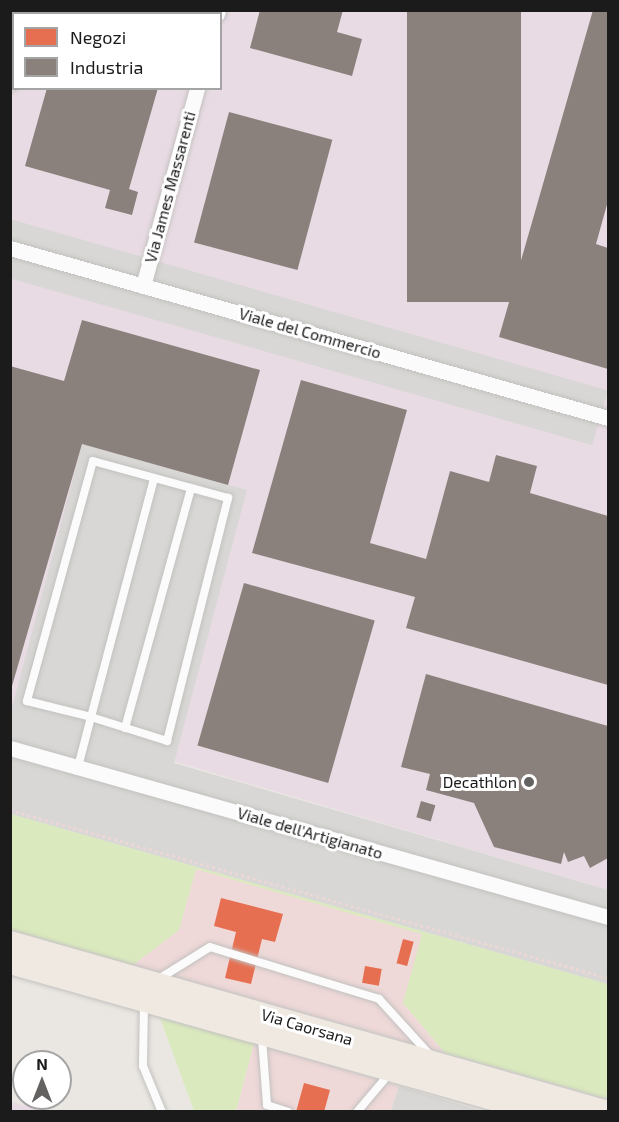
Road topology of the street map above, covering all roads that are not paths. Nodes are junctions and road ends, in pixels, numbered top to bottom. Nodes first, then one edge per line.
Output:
1 (196, 90) edge
2 (10, 248) edge
3 (143, 286) junction
4 (609, 418) edge
5 (154, 478) junction
6 (191, 488) junction
7 (90, 717) junction
8 (125, 728) junction
9 (10, 748) edge
10 (78, 767) junction
11 (609, 917) edge
12 (10, 943) edge
13 (10, 962) edge
14 (148, 992) junction
15 (262, 1034) junction
16 (439, 1065) junction
17 (392, 1070) junction
18 (162, 1112) edge
19 (288, 1112) edge
20 (357, 1112) edge
21 (542, 1112) edge
22 (604, 1112) edge

1 - 3 street, Via James Massarenti
2 - 3 street, Viale del Commercio
3 - 4 street, Viale del Commercio
5 - 6 lane
5 - 7 lane
5 - 7 lane
6 - 8 lane
6 - 8 lane
7 - 8 lane
7 - 10 lane
9 - 10 street, Viale dell'Artigianato
10 - 11 street, Viale dell'Artigianato
12 - 14 main road, Via Caorsana
13 - 14 main road, Via Caorsana
14 - 15 main road, Via Caorsana
14 - 16 main road, Via Caorsana
14 - 16 lane
14 - 18 lane
15 - 17 main road, Via Caorsana
15 - 19 lane
16 - 22 main road, Via Caorsana
17 - 20 lane
17 - 21 main road, Via Caorsana

